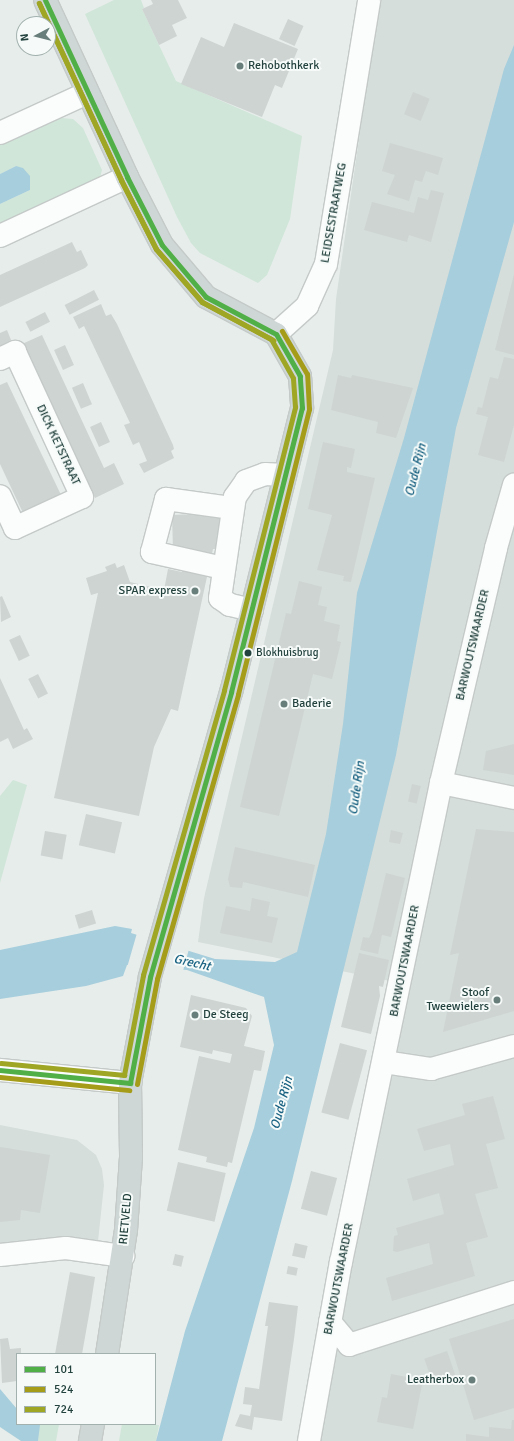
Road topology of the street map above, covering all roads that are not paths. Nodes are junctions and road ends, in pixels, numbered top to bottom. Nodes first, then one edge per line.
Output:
1 (45, 0) edge
2 (369, 0) edge
3 (87, 93) junction
4 (0, 133) edge
5 (127, 176) junction
6 (0, 236) edge
7 (276, 334) junction
8 (0, 359) edge
9 (285, 475) junction
10 (514, 485) edge
11 (0, 496) edge
12 (232, 508) junction
13 (223, 568) junction
14 (252, 610) junction
15 (441, 783) junction
16 (514, 798) edge
17 (514, 1046) edge
18 (384, 1062) junction
19 (0, 1070) edge
20 (130, 1083) junction
21 (0, 1255) edge
22 (123, 1256) junction
23 (514, 1292) edge
24 (330, 1322) junction
25 (106, 1353) edge
26 (93, 1425) edge
27 (90, 1441) edge
28 (309, 1441) edge

1 - 3 main road
2 - 7 street, LEIDSESTRAATWEG
3 - 4 street
3 - 5 main road
5 - 6 street
5 - 7 main road
7 - 9 main road
8 - 11 street, DICK KETSTRAAT
9 - 12 street
9 - 14 main road
10 - 15 street, BARWOUTSWAARDER
12 - 13 street
12 - 13 street
13 - 14 street
14 - 20 main road
15 - 16 street
15 - 18 street, BARWOUTSWAARDER
17 - 18 street
18 - 24 street, BARWOUTSWAARDER
19 - 20 street
20 - 22 main road, RIETVELD
21 - 22 street
22 - 25 main road, RIETVELD
23 - 24 street
24 - 28 street, BARWOUTSWAARDER
26 - 27 main road

